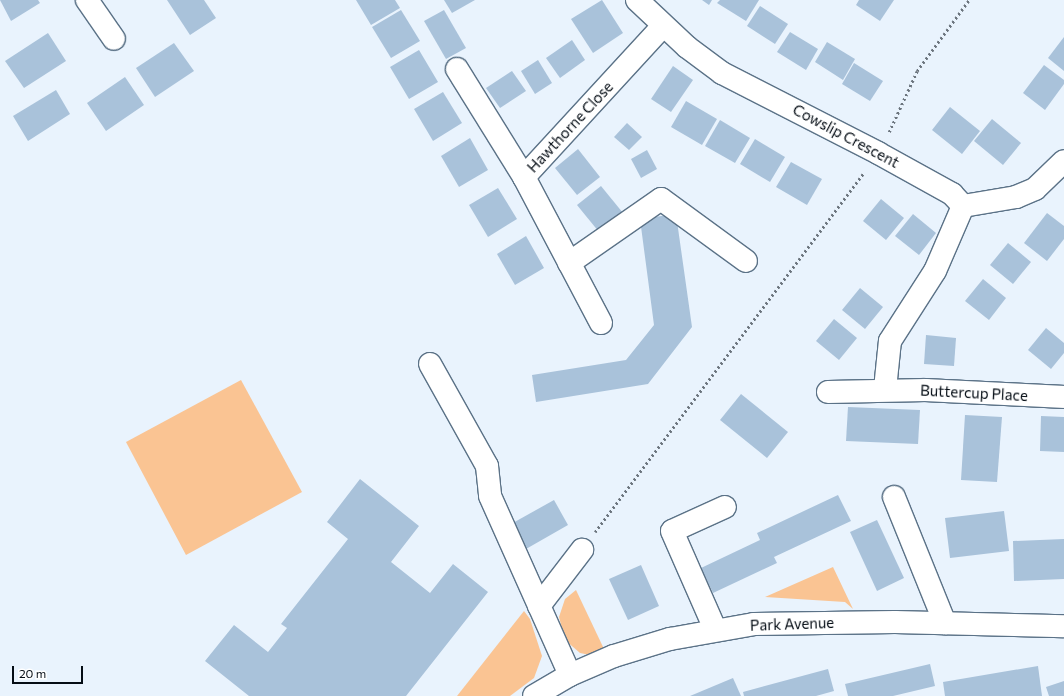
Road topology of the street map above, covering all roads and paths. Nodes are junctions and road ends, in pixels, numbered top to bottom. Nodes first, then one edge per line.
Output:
1 (87, 0) edge
2 (637, 0) edge
3 (969, 0) edge
4 (663, 26) junction
5 (114, 39) dead end
6 (457, 69) dead end
7 (886, 137) dead end
8 (1064, 161) edge
9 (865, 170) dead end
10 (524, 176) junction
11 (963, 206) junction
12 (746, 261) dead end
13 (570, 263) junction
14 (601, 323) dead end
15 (430, 364) dead end
16 (884, 389) junction
17 (828, 392) dead end
18 (1064, 397) edge
19 (894, 497) dead end
20 (725, 507) dead end
21 (582, 550) joint
22 (539, 606) junction
23 (945, 623) junction
24 (1064, 626) edge
25 (716, 629) junction
26 (570, 675) junction
27 (534, 696) edge

1 - 5 street
2 - 4 street, Cowslip Crescent
3 - 7 path
4 - 10 street, Hawthorne Close
4 - 11 street, Cowslip Crescent
6 - 10 street
8 - 11 street
9 - 21 path
10 - 13 street, Hawthorne Close
11 - 16 street
12 - 13 street
13 - 14 street, Hawthorne Close
15 - 22 street
16 - 17 street, Buttercup Place
16 - 18 street, Buttercup Place
19 - 23 street
20 - 25 street
21 - 22 street
22 - 26 street
23 - 24 street, Park Avenue
23 - 25 street, Park Avenue
25 - 26 street, Park Avenue
26 - 27 street, Park Avenue

